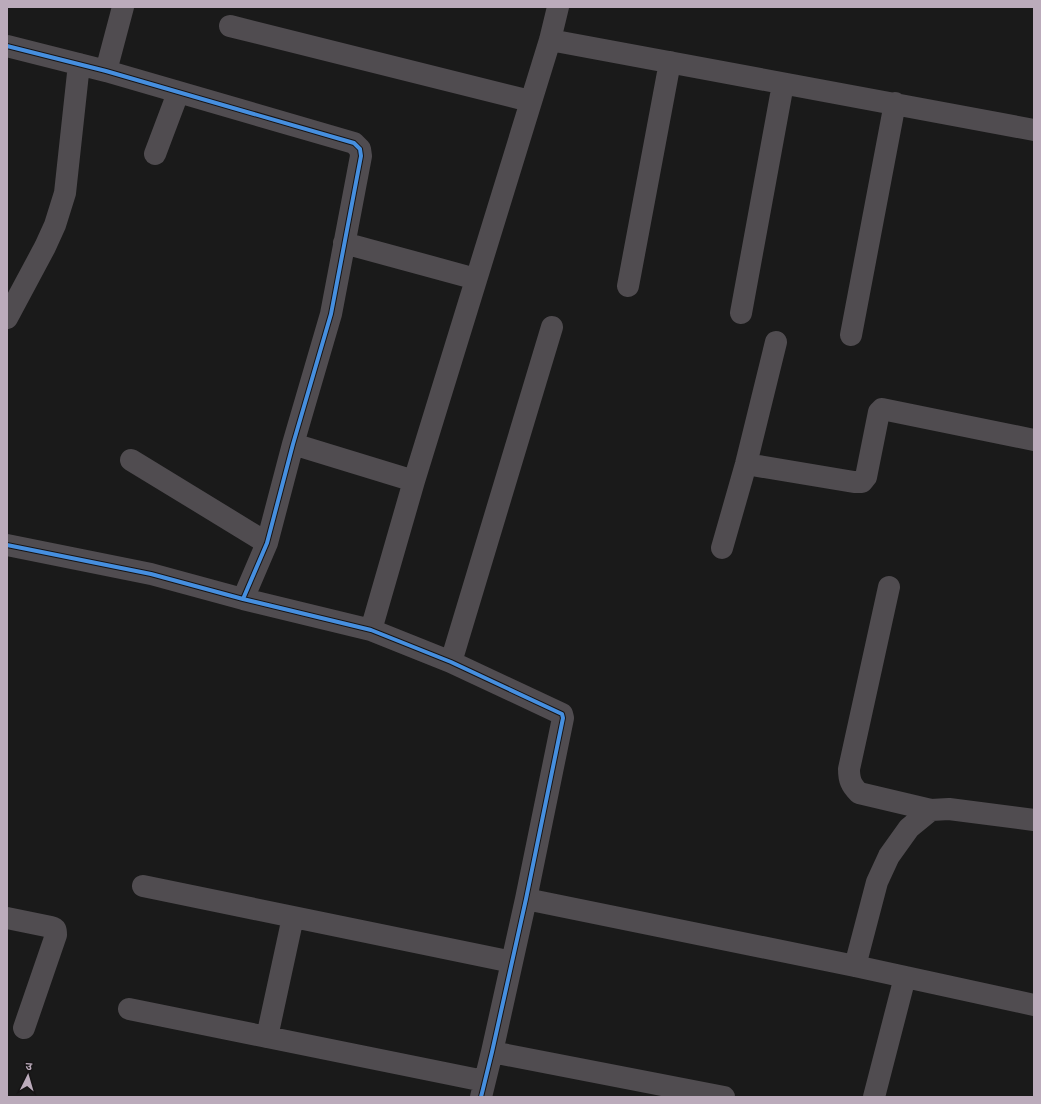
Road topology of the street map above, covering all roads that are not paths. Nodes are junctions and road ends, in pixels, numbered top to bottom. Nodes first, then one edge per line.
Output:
1 (123, 7) edge
2 (558, 7) edge
3 (230, 26) dead end
4 (550, 40) junction
5 (7, 46) edge
6 (670, 62) junction
7 (79, 64) junction
8 (106, 71) junction
9 (784, 84) junction
10 (178, 93) junction
11 (530, 101) junction
12 (895, 103) junction
13 (1034, 130) edge
14 (155, 154) dead end
15 (344, 243) junction
16 (476, 279) junction
17 (628, 286) dead end
18 (741, 314) dead end
19 (7, 318) edge
20 (552, 327) dead end
21 (851, 335) dead end
22 (776, 342) dead end
23 (1034, 440) edge
24 (293, 444) junction
25 (131, 460) dead end
26 (746, 464) junction
27 (414, 481) junction
28 (266, 543) junction
29 (7, 545) edge
30 (722, 548) dead end
31 (889, 587) dead end
32 (243, 599) junction
33 (371, 630) junction
34 (451, 662) junction
35 (931, 810) junction
36 (1034, 820) edge
37 (143, 886) dead end
38 (526, 899) junction
39 (7, 918) edge
40 (293, 918) junction
41 (512, 962) junction
42 (854, 966) junction
43 (905, 977) junction
44 (1034, 1005) edge
45 (129, 1009) dead end
46 (24, 1028) dead end
47 (267, 1037) junction
48 (492, 1052) junction
49 (482, 1089) edge
50 (724, 1097) edge
51 (874, 1097) edge

1 - 8 street
2 - 4 street
3 - 11 street
4 - 6 street
4 - 11 street
5 - 7 street
6 - 9 street
6 - 17 street
7 - 8 street
7 - 19 street
8 - 10 street
9 - 12 street
9 - 18 street
10 - 14 street
10 - 15 street
11 - 16 street
12 - 13 street
12 - 21 street
15 - 16 street
15 - 24 street
16 - 27 street
20 - 34 street
22 - 26 street
23 - 26 street
24 - 27 street
24 - 28 street
25 - 28 street
26 - 30 street
27 - 33 street
28 - 32 street
29 - 32 street
31 - 35 street
32 - 33 street
33 - 34 street
34 - 38 street
35 - 36 street
35 - 42 street
37 - 40 street
38 - 41 street
38 - 42 street
39 - 46 street
40 - 41 street
40 - 47 street
41 - 48 street
42 - 43 street
43 - 44 street
43 - 51 street
45 - 47 street
47 - 49 street
48 - 49 street
48 - 50 street

